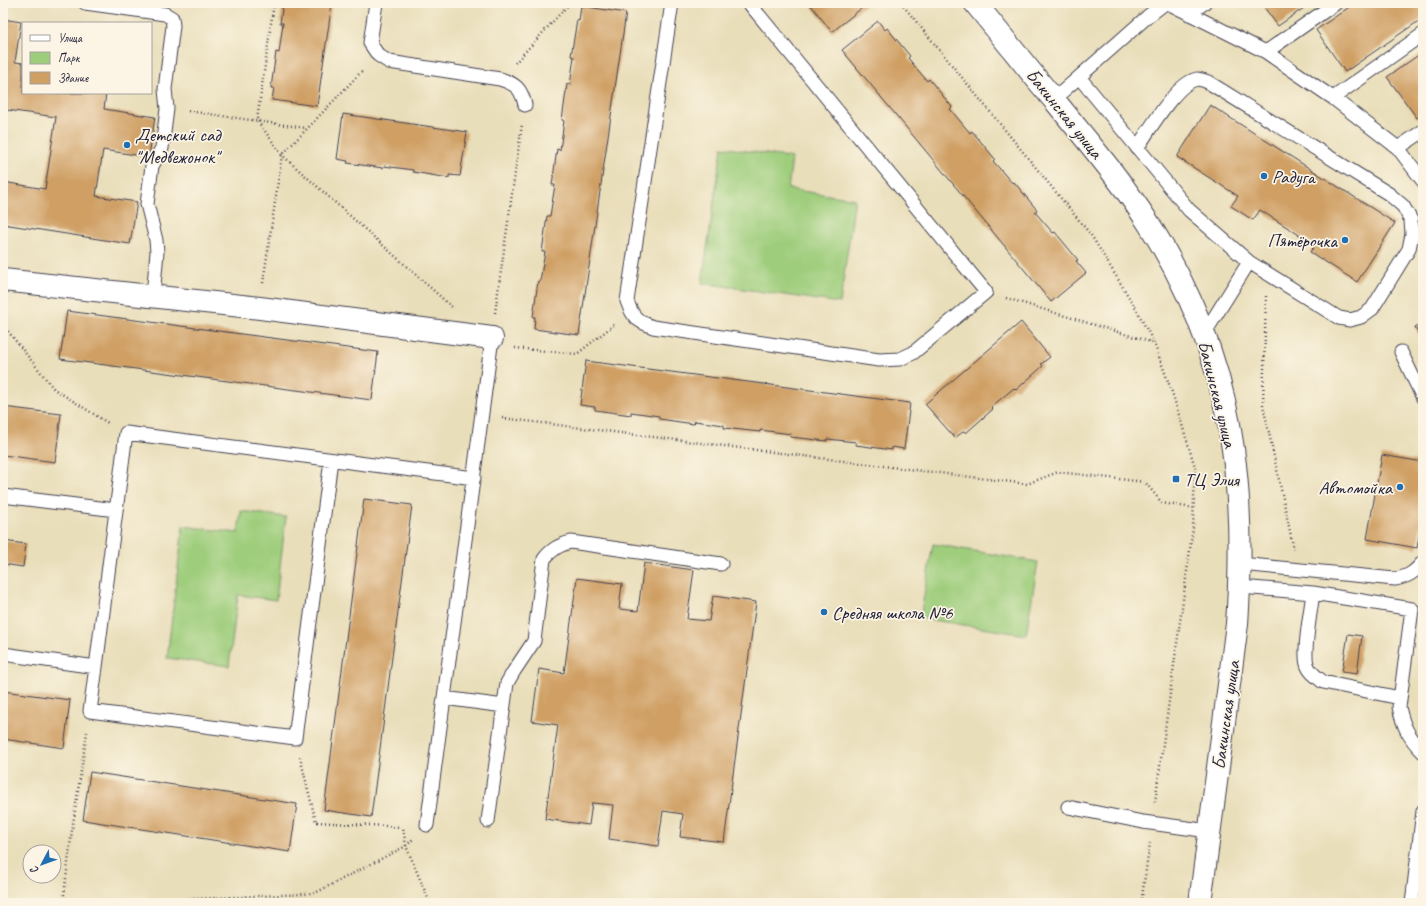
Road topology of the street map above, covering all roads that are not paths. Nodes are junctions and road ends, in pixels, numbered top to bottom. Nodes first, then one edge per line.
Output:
1 (85, 3) edge
2 (376, 3) edge
3 (672, 3) edge
4 (749, 3) edge
5 (975, 3) edge
6 (1167, 3) edge
7 (1204, 3) edge
8 (1336, 3) edge
9 (1189, 14) junction
10 (1423, 34) edge
11 (1266, 52) junction
12 (1079, 77) junction
13 (1333, 98) junction
14 (1053, 100) junction
15 (525, 105) road end
16 (1423, 131) edge
17 (1137, 148) junction
18 (1398, 148) junction
19 (1423, 181) edge
20 (1249, 262) junction
21 (3, 280) edge
22 (153, 296) junction
23 (1204, 334) junction
24 (491, 342) joint
25 (1402, 352) dead end
26 (1423, 398) edge
27 (330, 460) junction
28 (474, 478) junction
29 (3, 496) edge
30 (116, 510) junction
31 (1423, 562) edge
32 (722, 564) dead end
33 (1240, 564) junction
34 (1240, 587) junction
35 (1313, 594) junction
36 (1418, 607) edge
37 (3, 654) edge
38 (96, 667) junction
39 (444, 698) junction
40 (1400, 698) junction
41 (504, 706) junction
42 (1423, 752) edge
43 (1068, 807) dead end
44 (1423, 811) edge
45 (488, 821) dead end
46 (427, 825) road end
47 (1209, 831) junction
48 (1200, 903) edge
49 (1412, 903) edge

1 - 22 lane
2 - 15 lane
3 - 4 lane
5 - 14 street, Бакинская улица
6 - 9 lane
6 - 12 lane
7 - 9 lane
8 - 11 lane
9 - 11 lane
10 - 13 lane
11 - 13 lane
12 - 14 lane
12 - 17 lane
13 - 18 lane
14 - 23 street, Бакинская улица
16 - 18 lane
17 - 20 lane
17 - 20 lane
18 - 19 lane
20 - 23 lane
21 - 22 street
22 - 24 street
23 - 33 street, Бакинская улица
24 - 28 lane
25 - 26 lane
27 - 28 lane
27 - 30 lane
27 - 38 lane
28 - 39 lane
29 - 30 lane
30 - 38 lane
31 - 33 lane
32 - 41 lane
33 - 34 street, Бакинская улица
34 - 35 lane
34 - 47 street, Бакинская улица
35 - 36 lane
35 - 40 lane
36 - 40 lane
37 - 38 lane
39 - 41 lane
39 - 46 lane
40 - 42 lane
41 - 45 lane
43 - 47 lane
44 - 49 lane
47 - 48 street, Бакинская улица

